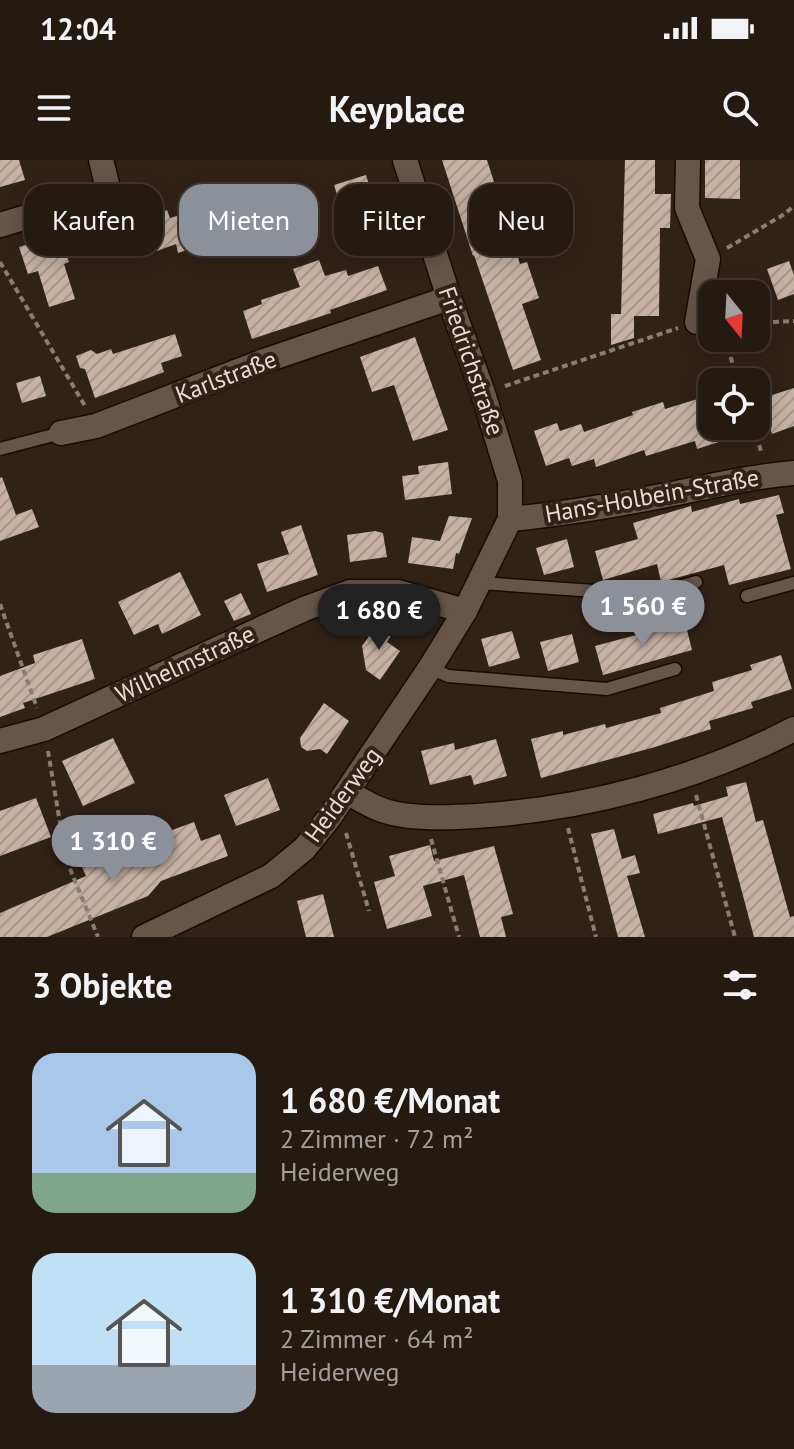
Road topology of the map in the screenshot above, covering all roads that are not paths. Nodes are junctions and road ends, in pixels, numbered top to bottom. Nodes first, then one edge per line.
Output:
1 (101, 160) edge
2 (405, 160) edge
3 (688, 160) edge
4 (0, 225) edge
5 (449, 298) junction
6 (697, 322) road end
7 (61, 433) joint
8 (0, 449) edge
9 (794, 473) edge
10 (510, 519) junction
11 (696, 582) dead end
12 (480, 583) junction
13 (794, 583) edge
14 (747, 596) dead end
15 (465, 611) junction
16 (430, 668) junction
17 (675, 669) dead end
18 (794, 729) edge
19 (0, 741) edge
20 (347, 792) junction
21 (153, 935) edge

1 - 4 street
2 - 5 street, Friedrichstraße
3 - 6 street
5 - 7 street, Karlstraße
5 - 10 street, Friedrichstraße
7 - 8 lane, Karlstraße
9 - 10 street, Hans-Holbein-Straße
10 - 12 street, Heiderweg
11 - 12 lane
12 - 15 street, Heiderweg
13 - 14 lane
15 - 16 street, Heiderweg
15 - 19 street, Wilhelmstraße
16 - 17 lane
16 - 20 street, Heiderweg
18 - 20 street
20 - 21 street, Heiderweg

